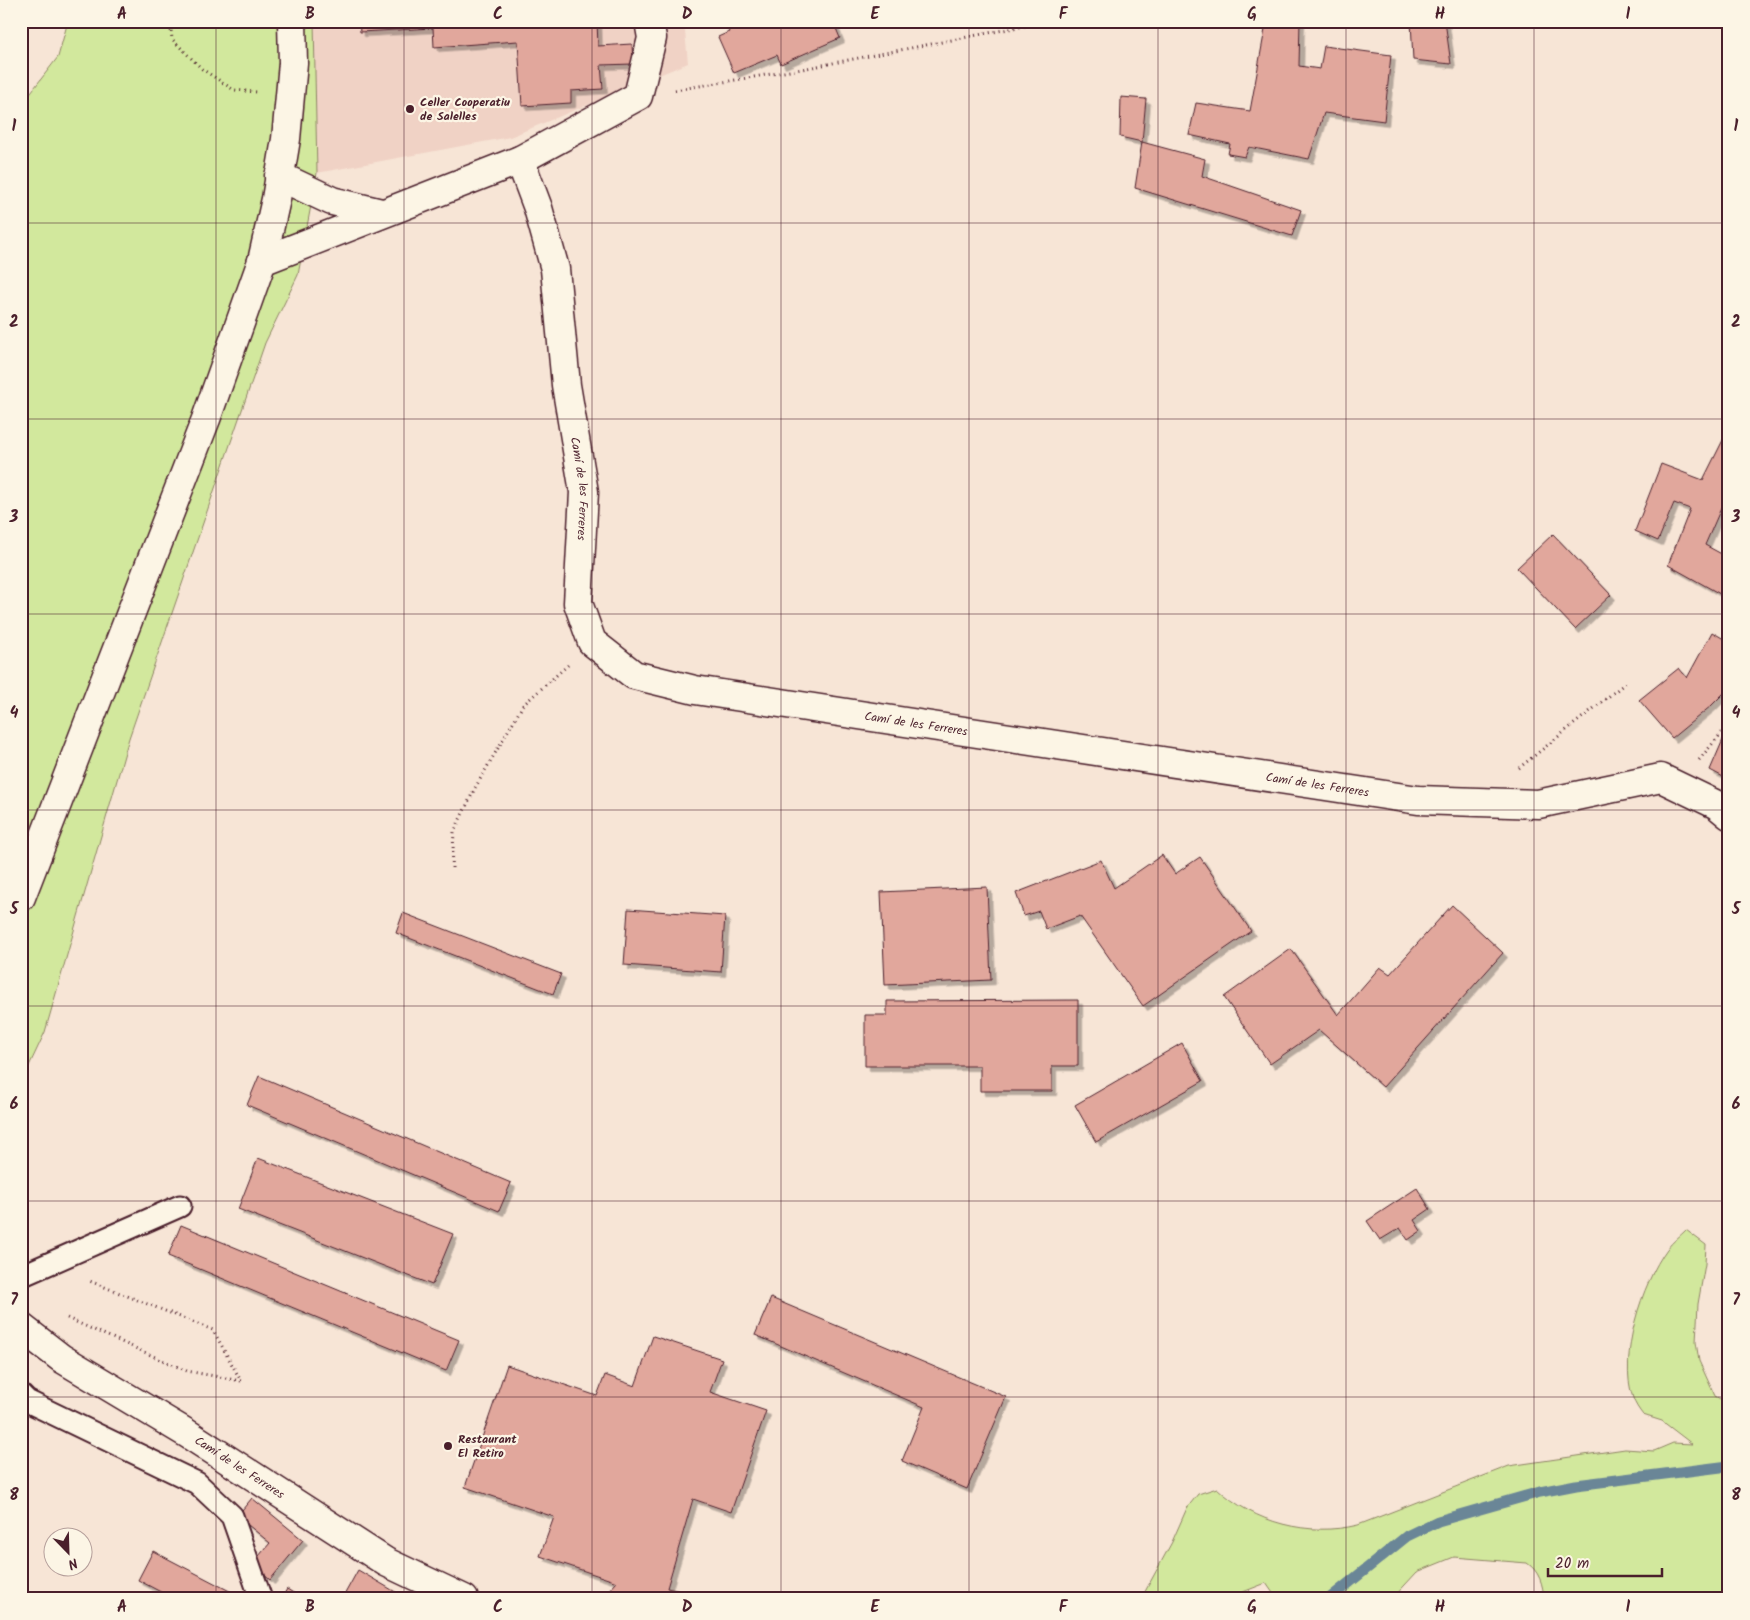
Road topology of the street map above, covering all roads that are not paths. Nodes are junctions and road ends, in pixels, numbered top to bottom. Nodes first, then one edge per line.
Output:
1 (292, 21) edge
2 (649, 21) edge
3 (520, 160) junction
4 (279, 176) junction
5 (382, 213) junction
6 (262, 261) junction
7 (1729, 815) edge
8 (21, 897) edge
9 (180, 1206) dead end
10 (21, 1276) edge
11 (21, 1327) edge
12 (21, 1395) edge
13 (261, 1599) edge
14 (464, 1599) edge

1 - 4 street
2 - 3 street
3 - 5 street
3 - 7 street, Camí de les Ferreres
4 - 5 street
4 - 6 street
5 - 6 street
6 - 8 street
9 - 10 lane
11 - 14 street, Camí de les Ferreres
12 - 13 lane

